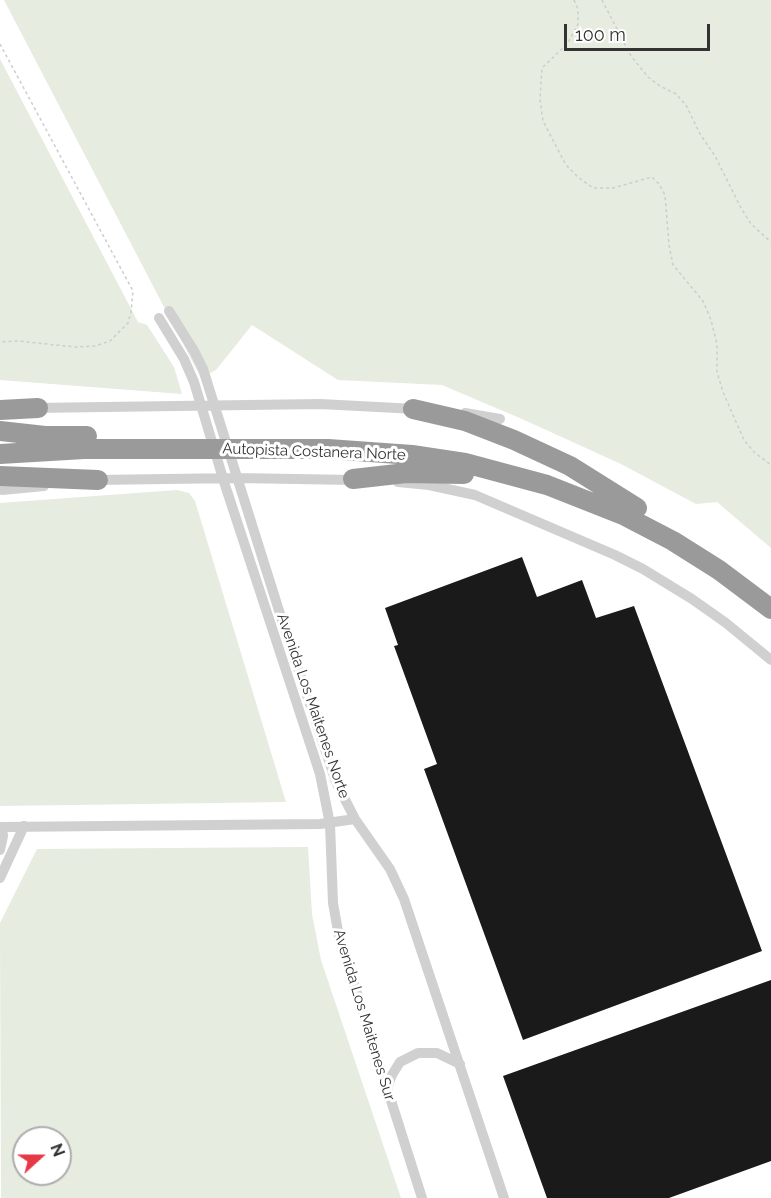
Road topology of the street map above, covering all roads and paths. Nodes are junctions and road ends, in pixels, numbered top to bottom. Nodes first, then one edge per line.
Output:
1 (574, 0) edge
2 (602, 0) edge
3 (0, 44) edge
4 (771, 242) edge
5 (169, 311) dead end
6 (159, 318) dead end
7 (0, 342) edge
8 (0, 404) edge
9 (202, 407) junction
10 (215, 407) junction
11 (38, 408) junction
12 (413, 409) junction
13 (0, 410) edge
14 (500, 419) dead end
15 (0, 431) edge
16 (250, 442) junction
17 (186, 443) junction
18 (0, 454) edge
19 (771, 465) edge
20 (223, 478) junction
21 (237, 478) junction
22 (353, 479) junction
23 (98, 480) joint
24 (1, 483) edge
25 (587, 500) junction
26 (637, 508) junction
27 (771, 593) edge
28 (771, 609) edge
29 (281, 617) junction
30 (269, 621) junction
31 (771, 660) edge
32 (355, 819) junction
33 (330, 824) junction
34 (24, 826) junction
35 (1, 827) edge
36 (0, 850) edge
37 (0, 878) edge
38 (460, 1064) junction
39 (387, 1088) junction
40 (423, 1198) edge
41 (504, 1198) edge

1 - 19 path
2 - 4 path
3 - 7 path
5 - 10 street, Avenida Los Maitenes Norte
6 - 9 street, Avenida Los Maitenes Sur
8 - 11 street
9 - 10 street
9 - 11 street
9 - 20 street, Avenida Los Maitenes Sur
10 - 12 street
10 - 21 street, Avenida Los Maitenes Norte
11 - 13 highway
12 - 14 street
12 - 26 highway
15 - 17 highway, Autopista Costanera Norte
16 - 17 highway, Autopista Costanera Norte
16 - 25 highway, Autopista Costanera Norte
16 - 26 highway, Autopista Costanera Norte
17 - 18 highway, Autopista Costanera Norte
20 - 21 street
20 - 23 street
20 - 30 street, Avenida Los Maitenes Sur
21 - 22 street
21 - 29 street, Avenida Los Maitenes Norte
22 - 25 highway
22 - 31 street
23 - 24 highway
25 - 28 highway, Autopista Costanera Norte
26 - 27 highway, Autopista Costanera Norte
29 - 30 street
29 - 32 street, Avenida Los Maitenes Norte
30 - 33 street, Avenida Los Maitenes Sur
32 - 33 street
32 - 38 street, Avenida Los Maitenes Norte
33 - 34 street
33 - 39 street, Avenida Los Maitenes Sur
34 - 35 street
34 - 37 street
35 - 36 street
38 - 39 street
38 - 41 street, Avenida Los Maitenes Norte
39 - 40 street, Avenida Los Maitenes Sur

